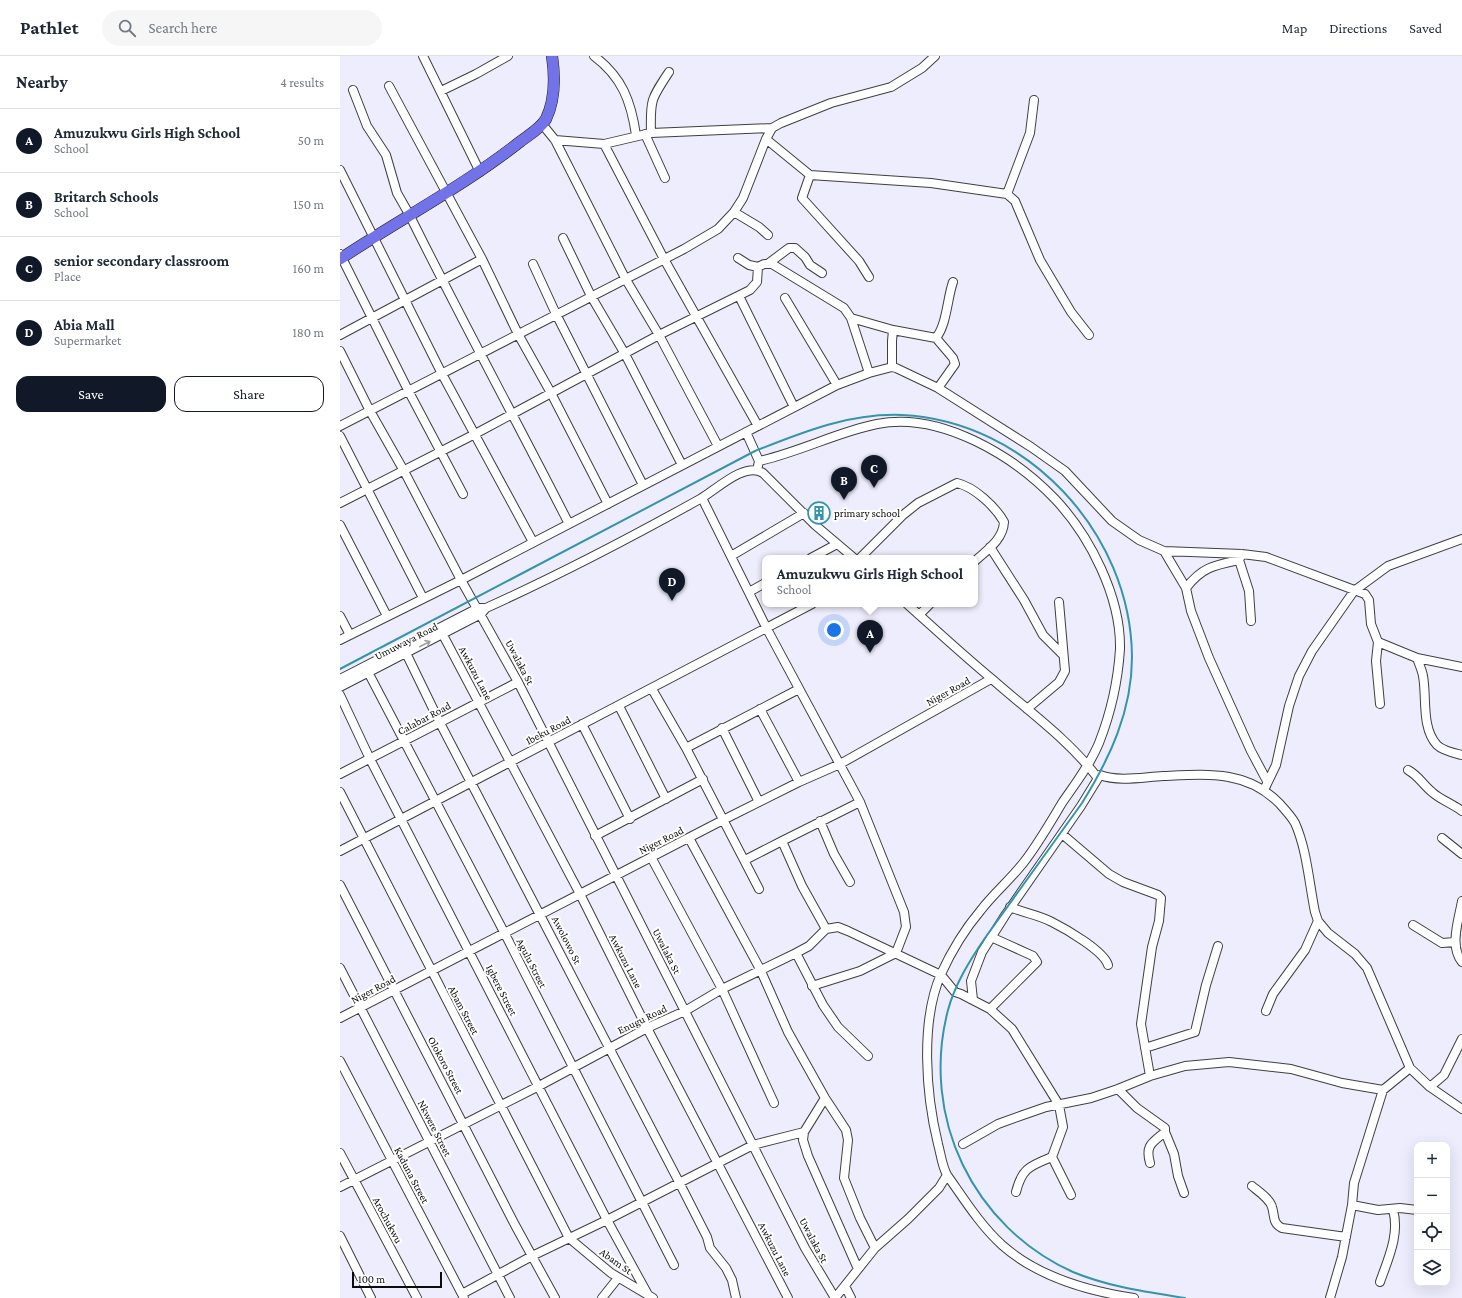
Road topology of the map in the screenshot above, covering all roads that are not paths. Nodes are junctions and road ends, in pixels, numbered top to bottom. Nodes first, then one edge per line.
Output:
1 (423, 56) edge
2 (508, 56) edge
3 (552, 56) edge
4 (594, 56) edge
5 (935, 56) edge
6 (669, 72) dead end
7 (389, 86) dead end
8 (353, 90) dead end
9 (441, 91) junction
10 (1034, 100) dead end
11 (542, 124) junction
12 (772, 128) junction
13 (644, 134) junction
14 (766, 139) junction
15 (555, 140) junction
16 (604, 144) junction
17 (340, 170) edge
18 (480, 172) junction
19 (810, 175) junction
20 (666, 178) dead end
21 (446, 193) junction
22 (1007, 194) junction
23 (734, 212) junction
24 (409, 214) junction
25 (768, 235) dead end
26 (374, 237) junction
27 (563, 238) dead end
28 (341, 256) edge
29 (738, 258) dead end
30 (482, 259) junction
31 (664, 259) junction
32 (769, 263) junction
33 (533, 264) dead end
34 (758, 268) junction
35 (822, 273) dead end
36 (869, 277) dead end
37 (625, 278) junction
38 (442, 281) junction
39 (953, 282) dead end
40 (591, 296) junction
41 (739, 296) junction
42 (785, 298) dead end
43 (406, 300) junction
44 (556, 314) junction
45 (698, 316) junction
46 (373, 317) junction
47 (851, 318) junction
48 (893, 330) junction
49 (518, 334) junction
50 (1089, 334) dead end
51 (340, 335) edge
52 (659, 335) junction
53 (936, 338) junction
54 (340, 351) edge
55 (479, 354) junction
56 (625, 354) junction
57 (892, 367) junction
58 (869, 373) junction
59 (442, 374) junction
60 (588, 374) junction
61 (837, 385) junction
62 (938, 388) junction
63 (409, 392) junction
64 (551, 393) junction
65 (794, 407) junction
66 (370, 411) junction
67 (513, 414) junction
68 (340, 426) edge
69 (758, 426) junction
70 (746, 432) junction
71 (475, 434) junction
72 (340, 436) edge
73 (718, 446) junction
74 (441, 451) junction
75 (682, 465) junction
76 (758, 465) junction
77 (404, 471) junction
78 (643, 485) junction
79 (367, 489) junction
80 (463, 494) dead end
81 (702, 498) junction
82 (340, 503) edge
83 (608, 504) junction
84 (804, 513) junction
85 (569, 524) junction
86 (340, 525) edge
87 (1462, 539) edge
88 (533, 542) junction
89 (838, 544) junction
90 (990, 547) junction
91 (1164, 551) junction
92 (817, 555) edge
93 (851, 555) edge
94 (863, 555) edge
95 (731, 556) junction
96 (1240, 557) junction
97 (978, 558) edge
98 (461, 580) junction
99 (762, 585) edge
100 (1186, 588) junction
101 (1354, 591) junction
102 (749, 592) junction
103 (423, 598) junction
104 (1059, 602) dead end
105 (807, 607) edge
106 (910, 607) edge
107 (927, 607) edge
108 (482, 610) junction
109 (919, 615) junction
110 (340, 616) edge
111 (387, 616) junction
112 (1251, 621) dead end
113 (767, 629) junction
114 (350, 634) junction
115 (443, 635) junction
116 (340, 640) edge
117 (1378, 642) junction
118 (406, 654) junction
119 (1062, 654) junction
120 (1418, 658) junction
121 (1462, 667) edge
122 (368, 672) junction
123 (340, 679) edge
124 (991, 679) junction
125 (518, 682) junction
126 (340, 687) edge
127 (652, 689) junction
128 (799, 689) junction
129 (340, 695) edge
130 (479, 701) junction
131 (1380, 704) dead end
132 (619, 706) junction
133 (760, 709) junction
134 (1027, 709) junction
135 (440, 723) junction
136 (582, 724) junction
137 (722, 728) junction
138 (404, 741) junction
139 (548, 742) junction
140 (686, 748) junction
141 (1462, 755) edge
142 (370, 759) junction
143 (510, 763) junction
144 (840, 764) junction
145 (1088, 765) junction
146 (1408, 770) dead end
147 (340, 774) edge
148 (1100, 775) junction
149 (703, 779) junction
150 (1267, 781) junction
151 (799, 782) junction
152 (472, 783) junction
153 (1264, 790) junction
154 (340, 792) edge
155 (666, 799) junction
156 (435, 802) junction
157 (759, 802) junction
158 (860, 802) junction
159 (1462, 811) edge
160 (630, 819) junction
161 (401, 820) junction
162 (723, 820) junction
163 (820, 822) junction
164 (1062, 834) junction
165 (595, 836) junction
166 (364, 838) junction
167 (689, 838) junction
168 (1442, 838) dead end
169 (782, 842) junction
170 (340, 851) edge
171 (1462, 854) edge
172 (651, 857) junction
173 (746, 860) junction
174 (616, 876) junction
175 (850, 882) dead end
176 (340, 885) edge
177 (759, 889) dead end
178 (580, 894) junction
179 (1462, 901) edge
180 (1010, 907) junction
181 (541, 914) junction
182 (1318, 921) junction
183 (1413, 925) dead end
184 (826, 929) junction
185 (505, 934) junction
186 (991, 937) junction
187 (1455, 942) junction
188 (1218, 946) dead end
189 (470, 952) junction
190 (796, 953) junction
191 (896, 953) junction
192 (1462, 962) edge
193 (1108, 965) dead end
194 (340, 968) edge
195 (760, 969) junction
196 (431, 971) junction
197 (941, 975) junction
198 (812, 986) junction
199 (722, 989) junction
200 (394, 990) junction
201 (973, 1000) junction
202 (361, 1008) junction
203 (990, 1009) junction
204 (685, 1011) junction
205 (1266, 1011) dead end
206 (340, 1018) edge
207 (647, 1028) junction
208 (1462, 1039) edge
209 (610, 1048) junction
210 (1145, 1048) junction
211 (868, 1056) dead end
212 (340, 1061) edge
213 (572, 1068) junction
214 (1410, 1068) junction
215 (1150, 1076) junction
216 (539, 1086) junction
217 (1430, 1087) junction
218 (1118, 1090) junction
219 (1384, 1090) junction
220 (825, 1098) junction
221 (774, 1103) dead end
222 (1059, 1105) junction
223 (501, 1106) junction
224 (1462, 1109) edge
225 (465, 1125) junction
226 (804, 1132) junction
227 (1165, 1132) junction
228 (430, 1141) junction
229 (963, 1144) dead end
230 (753, 1145) junction
231 (340, 1153) edge
232 (1052, 1157) junction
233 (392, 1160) junction
234 (718, 1162) junction
235 (1150, 1164) dead end
236 (947, 1175) junction
237 (354, 1180) junction
238 (679, 1182) junction
239 (1252, 1186) dead end
240 (340, 1187) edge
241 (1016, 1192) dead end
242 (1184, 1193) dead end
243 (1071, 1195) dead end
244 (642, 1201) junction
245 (1352, 1205) junction
246 (1393, 1210) junction
247 (1414, 1210) edge
248 (607, 1220) junction
249 (340, 1236) edge
250 (1346, 1237) junction
251 (569, 1238) junction
252 (875, 1248) junction
253 (532, 1256) junction
254 (674, 1265) dead end
255 (858, 1269) junction
256 (498, 1274) junction
257 (618, 1278) junction
258 (1380, 1282) dead end
259 (845, 1286) junction
260 (462, 1296) edge
261 (650, 1296) edge
262 (371, 1298) edge
263 (417, 1298) edge
264 (510, 1298) edge
265 (555, 1298) edge
266 (602, 1298) edge
267 (736, 1298) edge
268 (788, 1298) edge
269 (835, 1298) edge
270 (851, 1298) edge
271 (1134, 1298) edge
272 (1330, 1298) edge

1 - 9 street
2 - 9 street
3 - 11 main road
4 - 13 street
5 - 12 street
6 - 13 street
7 - 21 street
8 - 24 street
9 - 18 street
10 - 22 street
11 - 15 street
11 - 18 main road
12 - 13 street
12 - 14 street
13 - 16 street
13 - 20 street
14 - 19 street
14 - 23 street
15 - 16 street
15 - 37 street
16 - 31 street
17 - 26 street
18 - 21 main road
19 - 22 street
19 - 36 street
21 - 24 main road
21 - 30 street
22 - 50 street
23 - 25 street
23 - 31 street
24 - 26 main road
24 - 38 street
26 - 28 main road
26 - 43 street
27 - 40 street
28 - 46 street
29 - 34 street
30 - 38 street
30 - 49 street
31 - 37 street
31 - 45 street
32 - 34 street
32 - 35 street
32 - 47 street
33 - 44 street
34 - 41 street
37 - 40 street
37 - 52 street
38 - 43 street
38 - 55 street
39 - 53 street
40 - 44 street
40 - 56 street
41 - 45 street
41 - 65 street
42 - 61 street
43 - 46 street
43 - 59 street
44 - 49 street
44 - 60 street
45 - 52 street
45 - 69 street
46 - 51 street
46 - 63 street
47 - 48 street
47 - 58 street
48 - 53 street
48 - 57 street
49 - 55 street
49 - 64 street
52 - 56 street
52 - 73 street
53 - 62 street
54 - 66 street, Uwalaka St
55 - 59 street
55 - 67 street
56 - 60 street
56 - 75 street
57 - 58 street
57 - 62 street
58 - 61 street
59 - 63 street
59 - 71 street
60 - 64 street
60 - 78 street
61 - 65 street
62 - 91 street
63 - 66 street
63 - 74 street
64 - 67 street
64 - 83 street
65 - 69 street
66 - 68 street
66 - 77 street, Uwalaka St
67 - 71 street
67 - 85 street
69 - 70 street
70 - 73 street
70 - 76 street
71 - 74 street
71 - 88 street
72 - 79 street
73 - 75 street
74 - 77 street
74 - 80 street
75 - 78 street
76 - 81 street
76 - 84 street
76 - 145 street
77 - 79 street
77 - 98 street, Uwalaka St
78 - 83 street
79 - 82 street
79 - 103 street
81 - 95 street
81 - 108 street
83 - 85 street
84 - 89 street
84 - 95 street
85 - 88 street
86 - 111 street
87 - 101 street
88 - 98 street
89 - 92 street
89 - 93 street
90 - 94 street
90 - 97 street
90 - 119 street
91 - 96 street
91 - 100 street
95 - 102 street
96 - 100 street
96 - 101 street
96 - 112 street
98 - 103 street
98 - 108 street, Uwalaka St
99 - 102 street
100 - 150 street
101 - 117 street
101 - 150 street
102 - 113 street
103 - 111 street
104 - 119 street
105 - 113 street, Ibeku Road
106 - 109 street
107 - 109 street
108 - 115 street, Umuwaya Road
108 - 123 street, Umuwaya Road
108 - 125 street, Uwalaka St
109 - 124 street
110 - 114 street
111 - 114 street
113 - 127 street, Ibeku Road
113 - 128 street
114 - 116 street
118 -> 115 street, Umuwaya Road
115 - 130 street, Awkuzu Lane
117 - 120 street
117 - 131 street
118 - 122 street, Umuwaya Road
118 - 135 street, Awolowo St
119 - 134 street
120 - 121 street
120 - 141 street
122 - 126 street, Umuwaya Road
122 - 138 street, Agulu Street
124 - 134 street
124 - 144 street, Niger Road
125 - 130 street, Calabar Road
125 - 139 street, Uwalaka St
127 - 132 street, Ibeku Road
127 - 140 street
128 - 133 street
128 - 144 street
129 - 142 street, Igbere Street
130 - 135 street, Calabar Road
130 - 143 street, Awkuzu Lane
132 - 136 street, Ibeku Road
132 - 155 street
133 - 137 street
133 - 151 street
134 - 145 street
135 - 138 street, Calabar Road
135 - 152 street, Awolowo St
136 - 139 street, Ibeku Road
136 - 160 street
137 - 140 street
137 - 157 street
138 - 142 street, Calabar Road
138 - 156 street, Agulu Street
139 - 143 street, Ibeku Road
139 - 165 street, Uwalaka St
140 - 149 street
142 - 147 street, Calabar Road
142 - 161 street, Igbere Street
143 - 152 street, Ibeku Road
143 - 178 street, Awkuzu Lane
144 - 151 street, Niger Road
144 - 158 street
145 - 148 street
145 - 197 street
146 - 159 street
148 - 153 street
148 - 164 street
149 - 155 street
149 - 162 street
150 - 153 street
151 - 157 street, Niger Road
152 - 156 street, Ibeku Road
152 - 181 street, Awolowo St
153 - 182 street
154 - 166 street, Abam Street
155 - 160 street
156 - 161 street, Ibeku Road
156 - 185 street, Agulu Street
157 - 162 street, Niger Road
158 - 163 street
158 - 191 street
160 - 165 street
161 - 166 street, Ibeku Road
161 - 189 street, Igbere Street
162 - 167 street, Niger Road
162 - 173 street
163 - 169 street
163 - 175 street
164 - 180 street
164 - 210 street
165 - 174 street, Uwalaka St
166 - 170 street, Ibeku Road
166 - 196 street, Abam Street
167 - 172 street, Niger Road
167 - 195 street
168 - 171 street
169 - 173 street
169 - 184 street
172 - 174 street, Niger Road
172 - 199 street
173 - 177 street
174 - 178 street, Niger Road
174 - 204 street, Uwalaka St
176 - 200 street, Olokoro Street
178 - 181 street, Niger Road
178 - 207 street, Awkuzu Lane
179 - 187 street
180 - 186 street
180 - 193 street
181 - 185 street, Niger Road
181 - 209 street, Awolowo St
182 - 205 street
182 - 214 street
183 - 187 street
184 - 190 street, Enugu Road
184 - 191 street
185 - 189 street, Niger Road
185 - 213 street, Agulu Street
186 - 201 street
186 - 203 street
187 - 192 street
188 - 210 street
189 - 196 street, Niger Road
189 - 216 street, Igbere Street
190 - 195 street, Enugu Road
190 - 198 street
191 - 197 street
191 - 198 street
194 - 202 street, Nkwere Street
195 - 199 street, Enugu Road
195 - 220 street
196 - 200 street, Niger Road
196 - 223 street, Abam Street
197 - 201 street
197 - 236 street
198 - 211 street
199 - 204 street, Enugu Road
199 - 221 street
200 - 202 street, Niger Road
200 - 225 street, Olokoro Street
201 - 203 street
202 - 206 street, Niger Road
202 - 228 street, Nkwere Street
203 - 222 street
204 - 207 street, Enugu Road
204 - 230 street, Uwalaka St
207 - 209 street, Enugu Road
207 - 234 street, Awkuzu Lane
208 - 217 street
209 - 213 street, Enugu Road
209 - 238 street, Awolowo St
210 - 215 street
212 - 233 street, Kaduna Street
213 - 216 street, Enugu Road
213 - 244 street, Agulu Street
214 - 217 street
214 - 219 street
215 - 218 street
215 - 219 street
216 - 223 street, Enugu Road
216 - 248 street, Igbere Street
217 - 224 street
218 - 222 street
218 - 227 street
219 - 245 street
220 - 226 street
220 - 252 street
222 - 229 street
222 - 232 street
223 - 225 street, Enugu Road
223 - 251 street, Abam Street
225 - 228 street, Enugu Road
225 - 253 street, Olokoro Street
226 - 230 street
226 - 255 street
227 - 235 street
227 - 242 street
228 - 233 street, Enugu Road
228 - 256 street, Nkwere Street
230 - 234 street
230 - 269 street, Uwalaka St
231 - 237 street, Arochukwu
232 - 241 street
232 - 243 street
233 - 237 street, Enugu Road
233 - 260 street, Kaduna Street
234 - 238 street
234 - 268 street, Awkuzu Lane
236 - 252 street
236 - 271 street
237 - 240 street, Enugu Road
237 - 263 street, Arochukwu
238 - 244 street
238 - 267 street, Awolowo St
239 - 250 street
244 - 248 street
244 - 254 street, Agulu Street
245 - 246 street
245 - 250 street
246 - 247 street
246 - 258 street
248 - 251 street
248 - 261 street, Igbere Street
249 - 262 street
250 - 272 street
251 - 253 street
251 - 257 street, Abam St
252 - 255 street
253 - 256 street
253 - 265 street, Olokoro Street
255 - 259 street
256 - 260 street
256 - 264 street, Nkwere Street
257 - 261 street, Abam St
257 - 266 street
259 - 269 street
259 - 270 street

